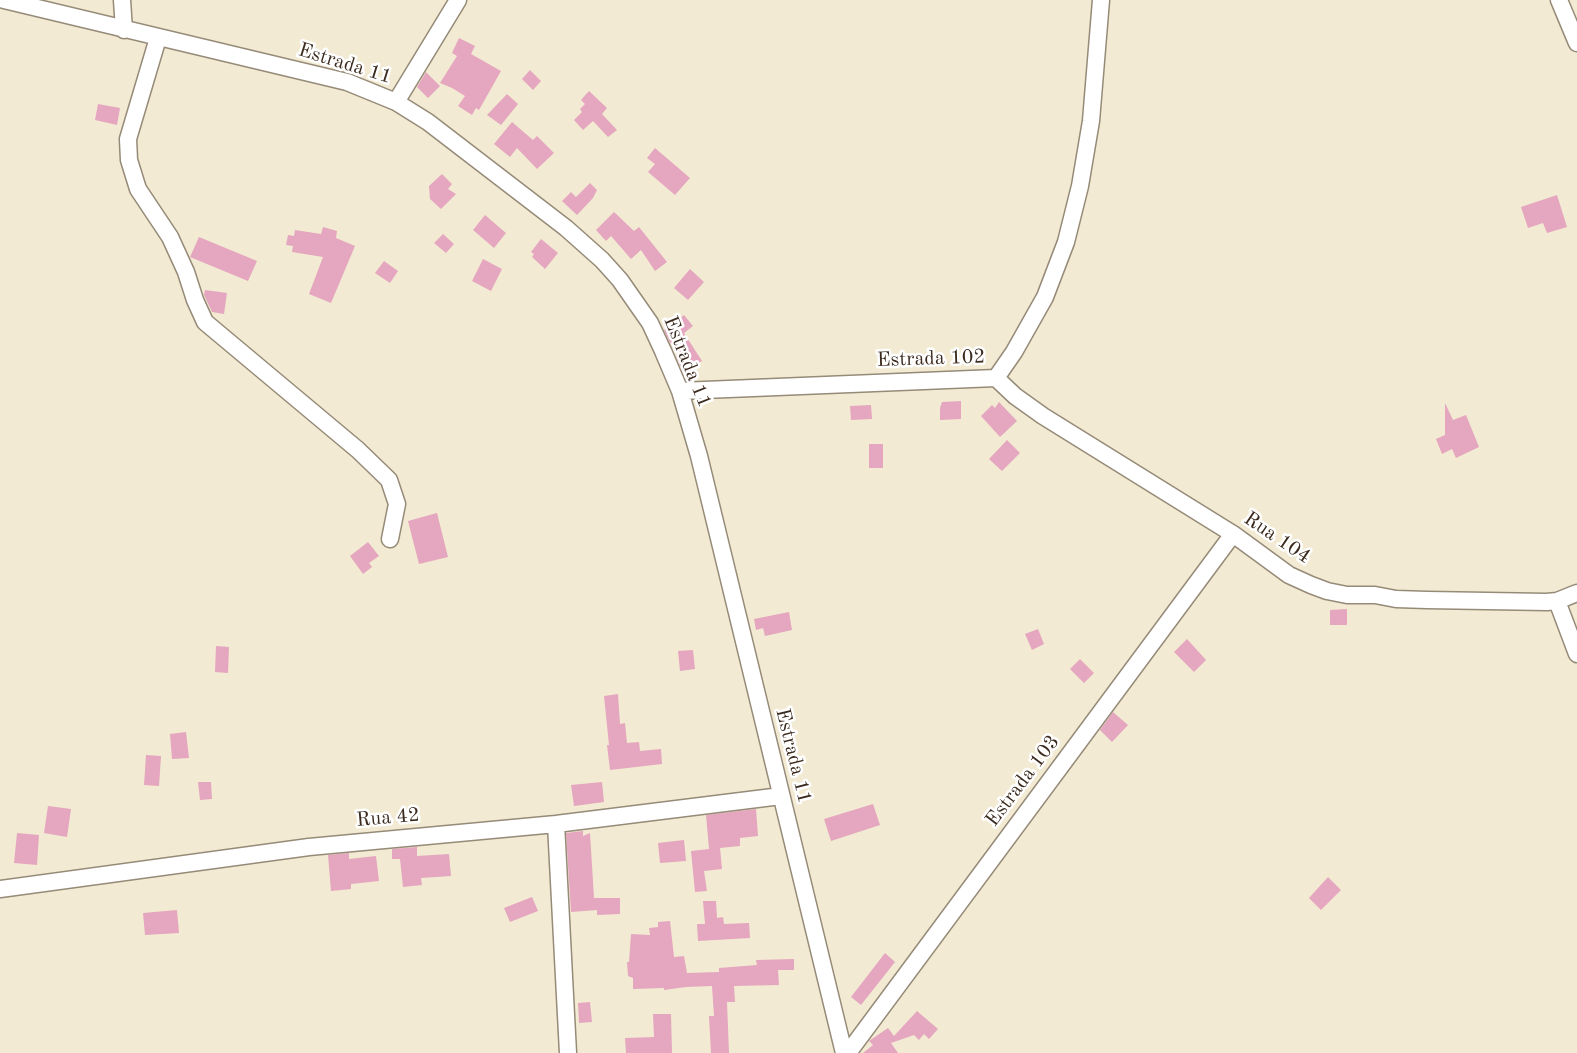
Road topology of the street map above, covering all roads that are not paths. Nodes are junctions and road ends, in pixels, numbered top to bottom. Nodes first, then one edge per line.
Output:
1 (4, 0) edge
2 (122, 0) edge
3 (458, 0) edge
4 (1100, 0) edge
5 (1559, 0) edge
6 (124, 30) junction
7 (158, 38) junction
8 (1577, 43) edge
9 (396, 102) junction
10 (996, 378) junction
11 (680, 391) junction
12 (1233, 534) junction
13 (390, 539) dead end
14 (1577, 593) edge
15 (1557, 601) junction
16 (1577, 654) edge
17 (781, 796) junction
18 (556, 824) junction
19 (0, 889) edge
20 (568, 1053) edge
21 (844, 1053) edge
22 (848, 1053) edge

1 - 6 street, Estrada 11
2 - 6 street
3 - 9 street
4 - 10 street, Estrada 102
5 - 8 street
6 - 7 street, Estrada 11
7 - 9 street, Estrada 11
7 - 13 street
9 - 11 street, Estrada 11
10 - 11 street, Estrada 102
10 - 12 street, Rua 104
11 - 17 street, Estrada 11
12 - 15 street, Rua 104
12 - 22 street, Estrada 103
14 - 15 street, Rua 104
15 - 16 street
17 - 18 street, Rua 42
17 - 21 street, Estrada 11
18 - 19 street, Rua 42
18 - 20 street

